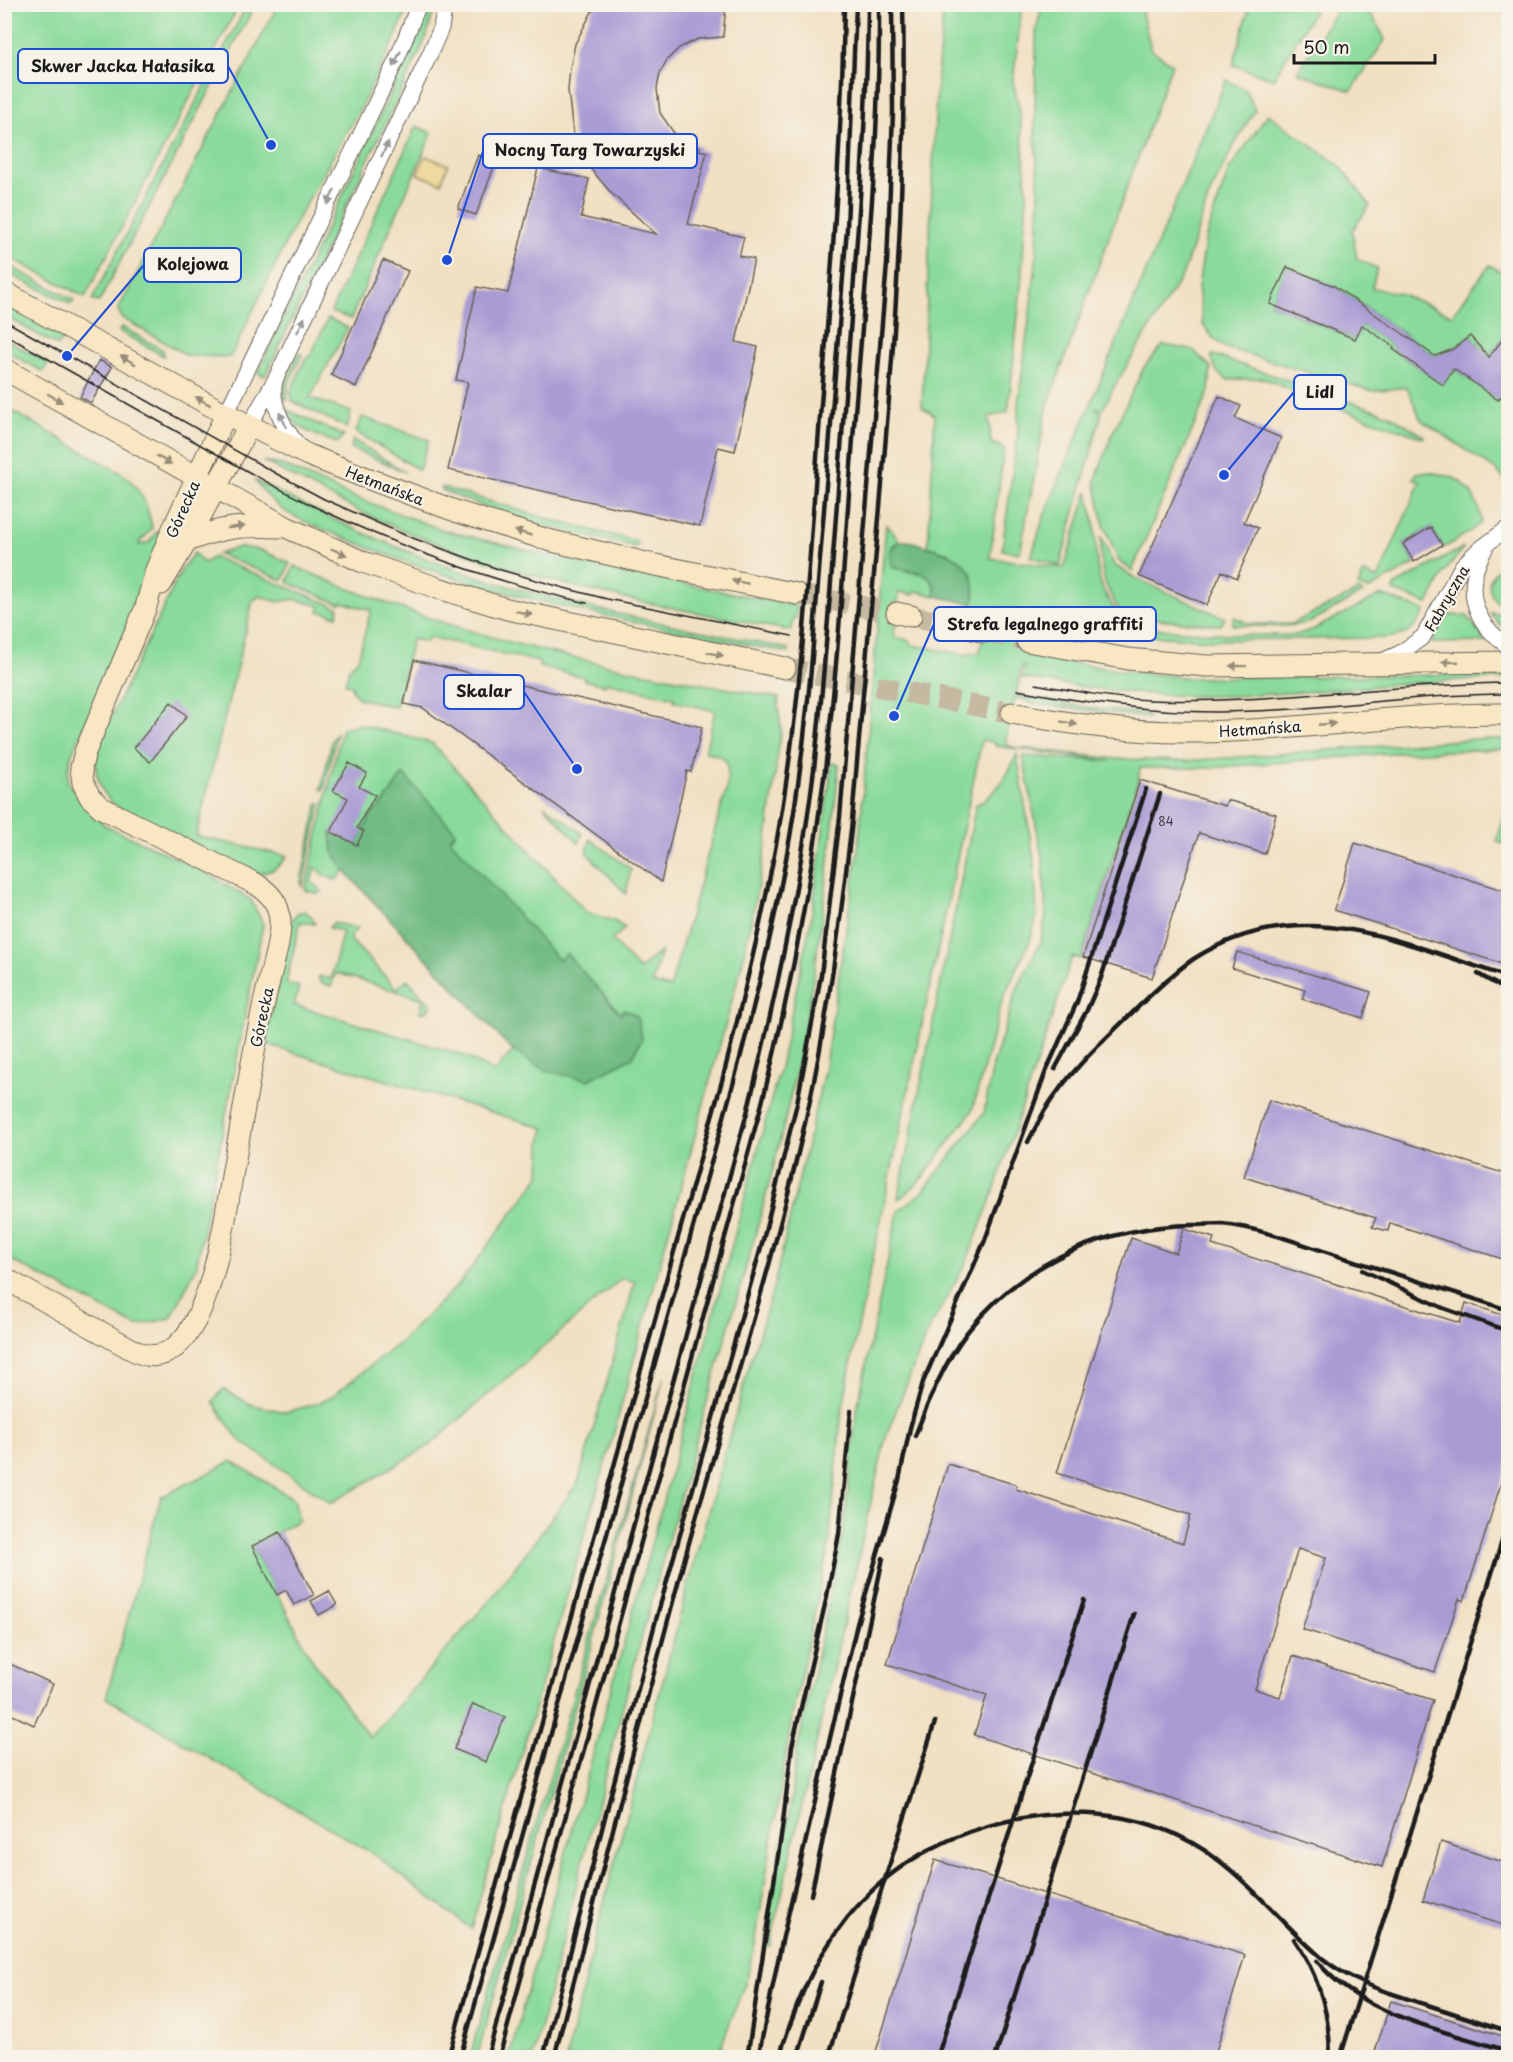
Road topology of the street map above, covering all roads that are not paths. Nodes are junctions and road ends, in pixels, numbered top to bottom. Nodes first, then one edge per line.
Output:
1 (419, 4) edge
2 (445, 4) edge
3 (4, 292) edge
4 (4, 369) edge
5 (276, 378) junction
6 (226, 414) junction
7 (249, 426) junction
8 (308, 455) junction
9 (205, 483) junction
10 (286, 527) junction
11 (1509, 528) edge
12 (188, 541) junction
13 (1488, 544) junction
14 (798, 594) tunnel mouth
15 (146, 607) junction
16 (1027, 641) tunnel mouth
17 (1509, 645) edge
18 (1509, 662) edge
19 (1371, 664) junction
20 (785, 668) tunnel mouth
21 (1012, 712) tunnel mouth
22 (1509, 714) edge
23 (4, 1278) edge

1 -> 6 street
5 -> 2 street
6 -> 3 main road, Hetmańska
4 -> 9 main road
5 - 7 street
8 -> 5 street
6 - 7 main road, Hetmańska
6 - 9 main road, Górecka
7 - 8 main road, Hetmańska
7 - 9 main road, Górecka
14 -> 8 main road, Hetmańska
9 - 10 main road
9 - 12 main road, Górecka
9 - 15 main road, Górecka
12 -> 10 main road
10 -> 20 main road
11 - 13 street, Fabryczna
12 - 15 main road, Górecka
13 - 17 street, Fabryczna
13 - 19 street, Fabryczna
15 - 23 main road, Górecka
19 -> 16 main road
18 -> 19 main road
21 -> 22 main road, Hetmańska

